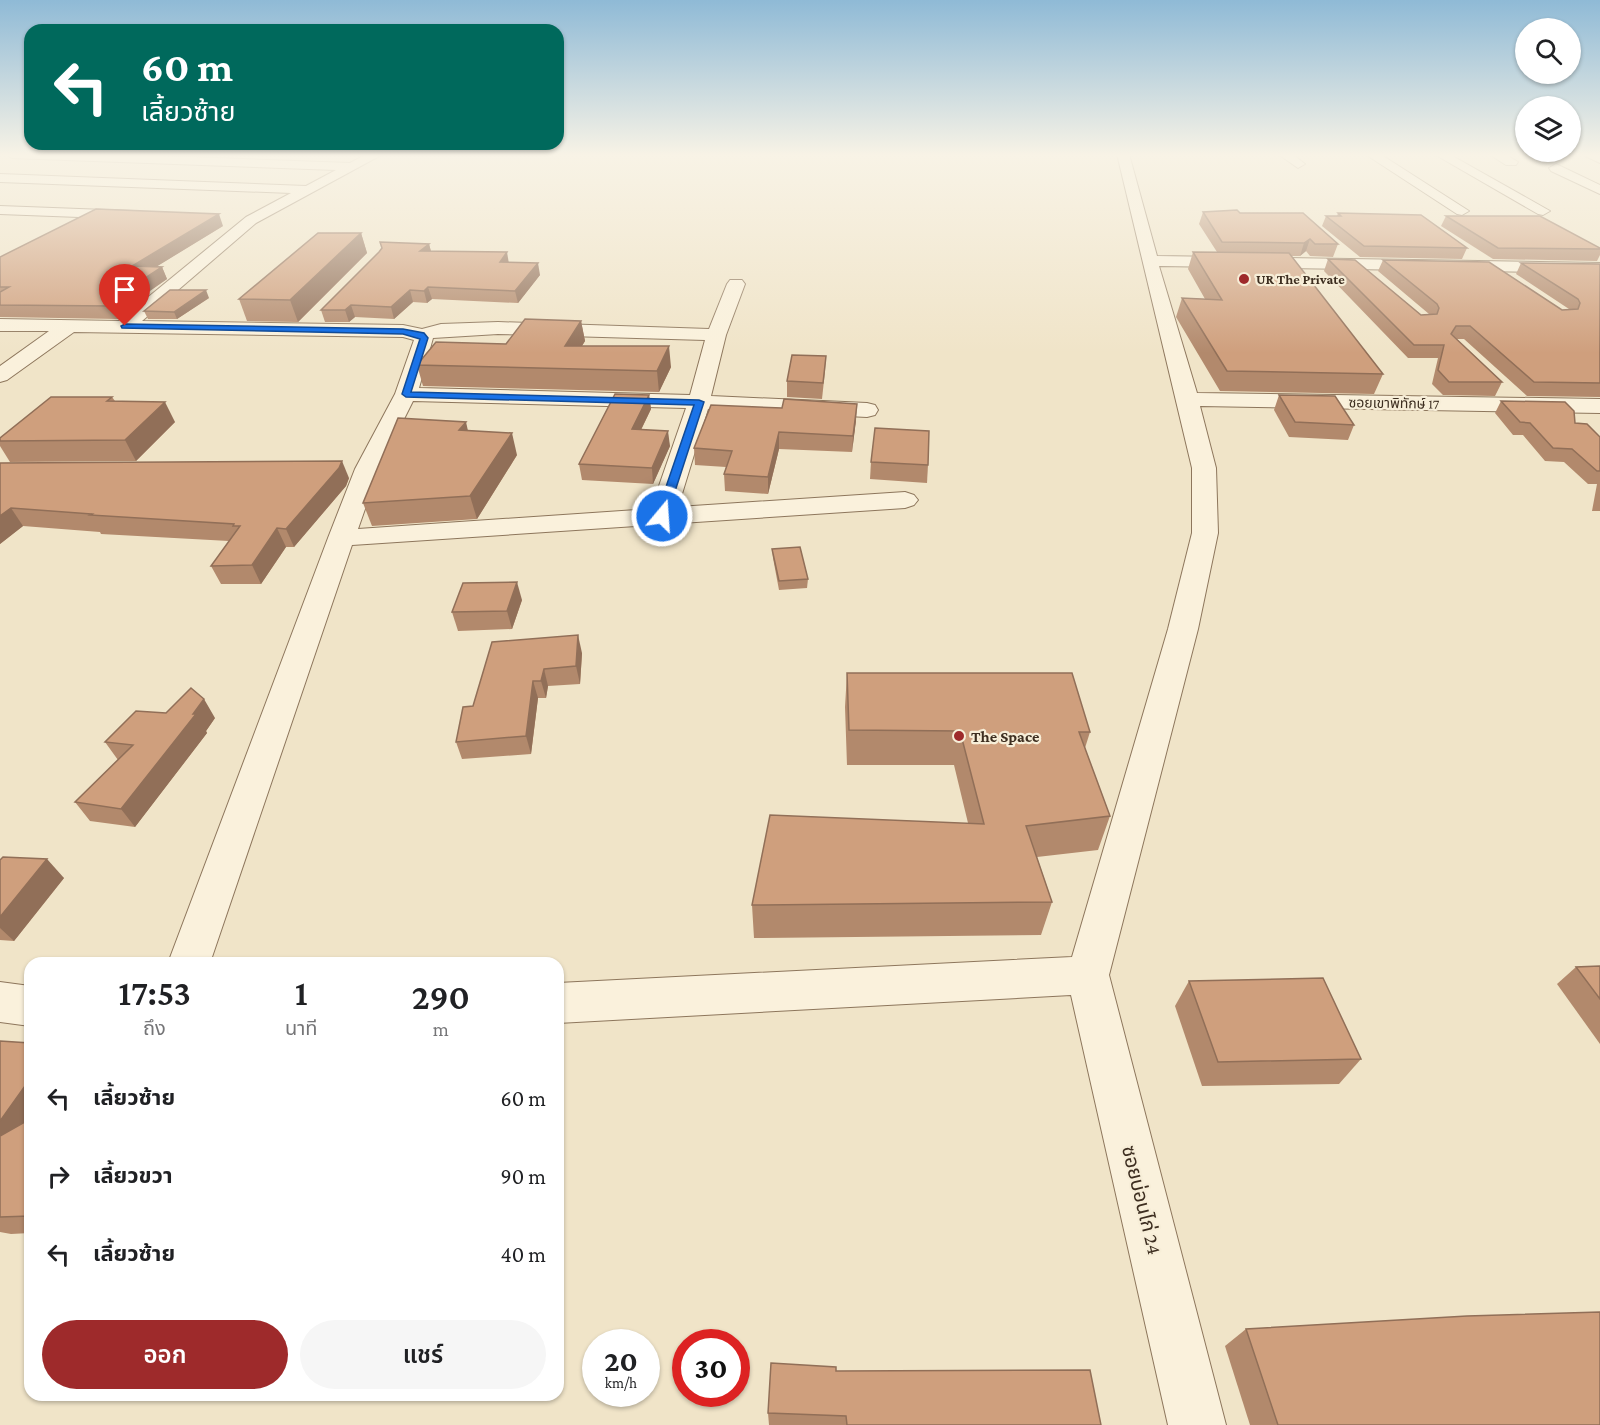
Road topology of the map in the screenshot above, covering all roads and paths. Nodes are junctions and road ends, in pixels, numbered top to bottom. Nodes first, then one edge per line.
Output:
1 (251, 220) edge
2 (1140, 220) edge
3 (1332, 245) edge
4 (1462, 249) edge
5 (1150, 261) junction
6 (1356, 265) junction
7 (1488, 266) junction
8 (1600, 267) edge
9 (1372, 279) edge
10 (736, 284) dead end
11 (1515, 285) edge
12 (0, 325) edge
13 (125, 326) junction
14 (68, 327) junction
15 (421, 335) junction
16 (716, 335) junction
17 (0, 376) edge
18 (1497, 382) edge
19 (406, 394) junction
20 (1188, 399) junction
21 (699, 402) junction
22 (1521, 405) junction
23 (1600, 406) edge
24 (867, 410) dead end
25 (905, 500) dead end
26 (662, 516) junction
27 (341, 538) junction
28 (191, 957) edge
29 (1088, 975) junction
30 (0, 1002) edge
31 (564, 1003) edge
32 (24, 1005) edge
33 (1197, 1425) edge

1 - 13 street
2 - 5 street
3 - 6 street
4 - 7 street
5 - 6 street
5 - 20 street
6 - 7 street
6 - 9 street
7 - 8 street
7 - 11 street
10 - 16 street
12 - 14 street
13 - 14 street
13 - 15 street
14 - 17 street
15 - 16 street
15 - 19 street
16 - 21 street
18 - 22 street
19 - 21 street
19 - 27 street
20 - 22 street, ซอยเขาพิทักษ์ 17
20 - 29 street
21 - 24 street
21 - 26 street
22 - 23 street, ซอยเขาพิทักษ์ 17
25 - 26 street
26 - 27 street
27 - 28 street
29 - 31 street
29 - 33 street, ซอยบ่อนไก่ 24
30 - 32 street

